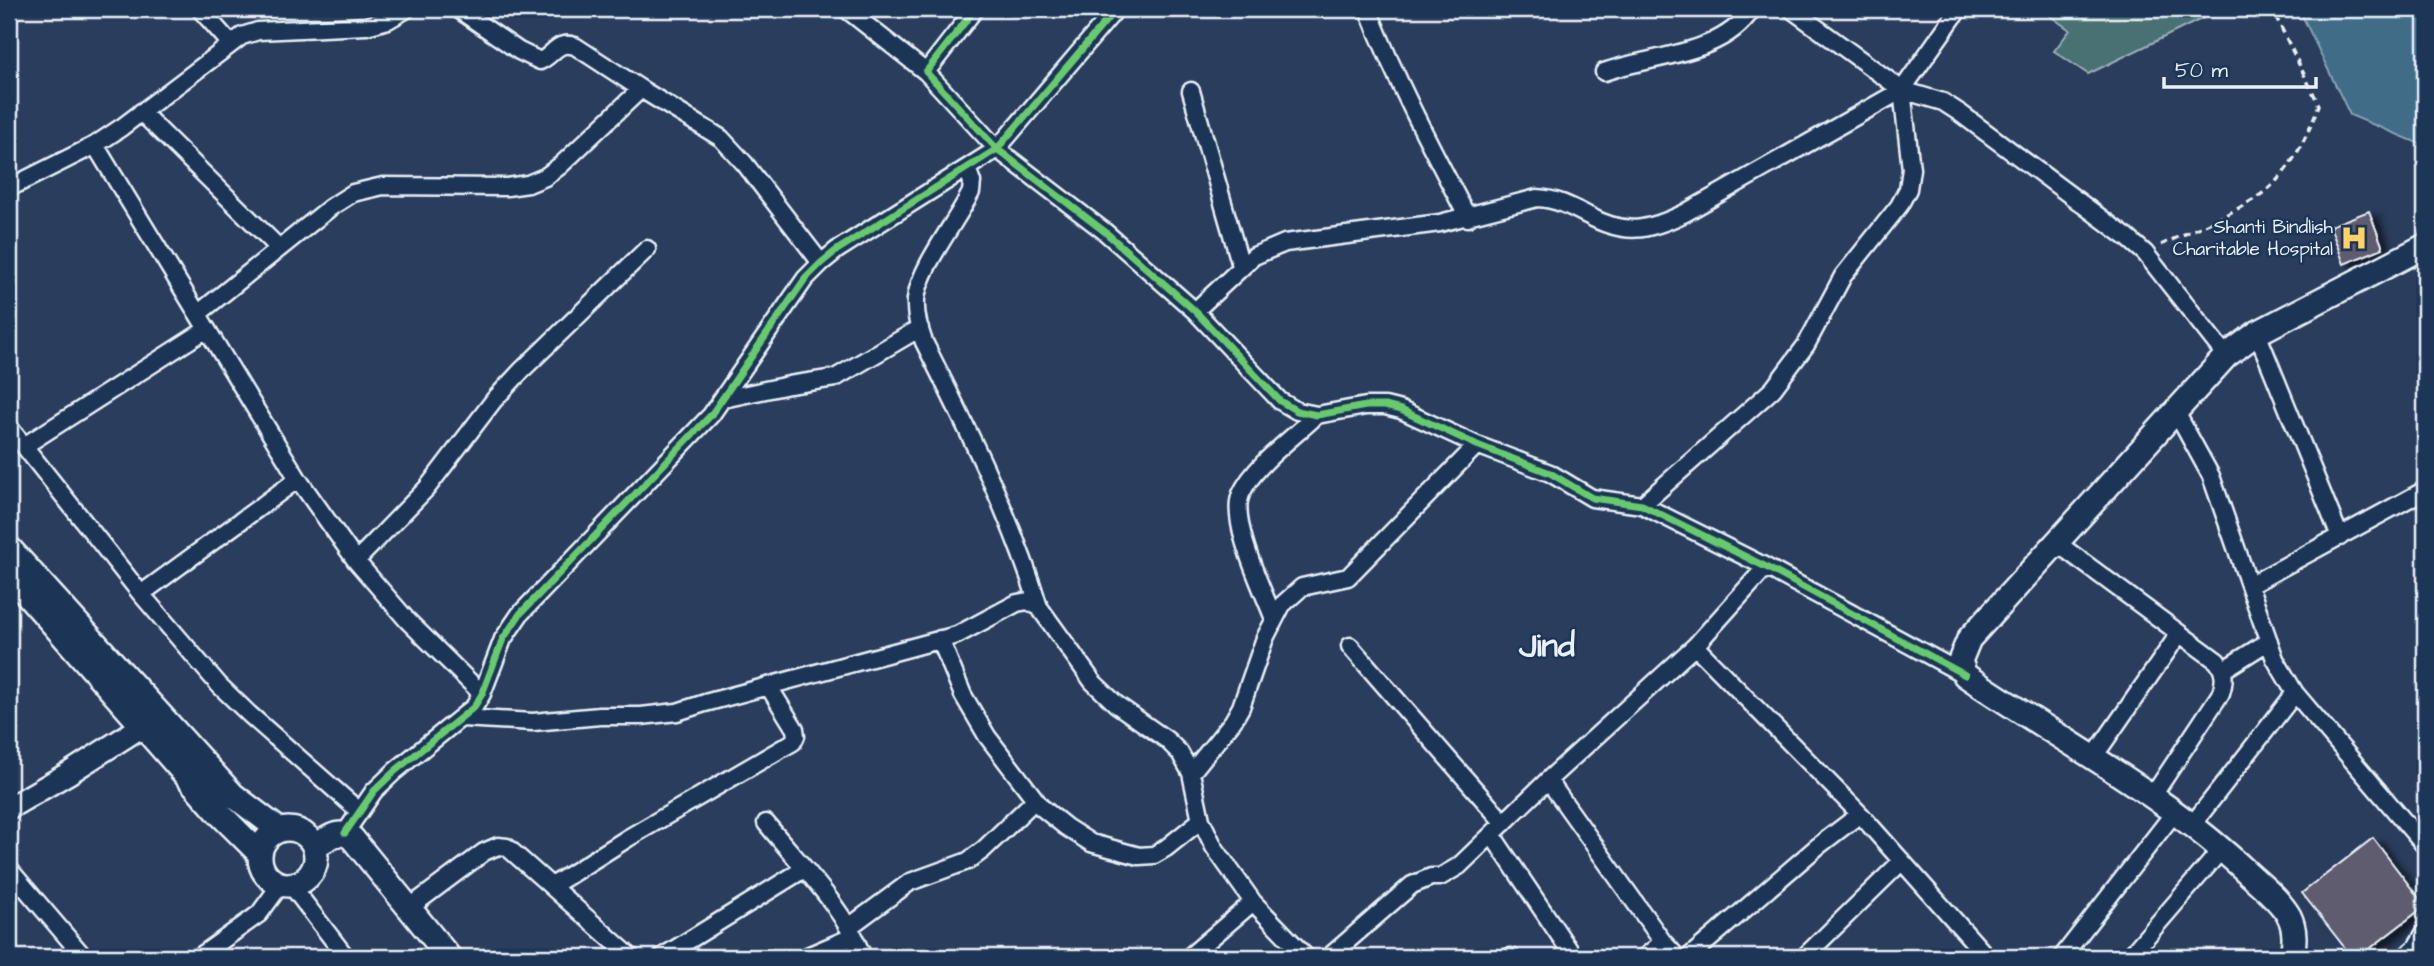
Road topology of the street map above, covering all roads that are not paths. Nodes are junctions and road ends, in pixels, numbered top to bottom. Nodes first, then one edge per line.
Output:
1 (200, 9) edge
2 (407, 9) edge
3 (458, 9) edge
4 (846, 9) edge
5 (975, 9) edge
6 (1116, 9) edge
7 (1368, 9) edge
8 (1752, 9) edge
9 (1959, 9) edge
10 (1796, 10) edge
11 (230, 43) junction
12 (926, 72) junction
13 (1604, 72) dead end
14 (641, 89) junction
15 (1902, 89) junction
16 (1191, 91) dead end
17 (141, 112) junction
18 (95, 145) junction
19 (997, 149) junction
20 (967, 168) junction
21 (9, 188) edge
22 (1468, 218) junction
23 (2425, 246) edge
24 (279, 248) junction
25 (647, 248) dead end
26 (821, 263) junction
27 (1241, 266) junction
28 (1195, 311) junction
29 (199, 313) junction
30 (920, 328) junction
31 (207, 329) junction
32 (2258, 333) junction
33 (2226, 355) junction
34 (723, 399) junction
35 (2176, 412) junction
36 (1317, 415) junction
37 (9, 427) edge
38 (1477, 445) junction
39 (24, 446) junction
40 (298, 479) junction
41 (2425, 491) edge
42 (1642, 505) junction
43 (2340, 537) junction
44 (2057, 543) junction
45 (9, 548) edge
46 (356, 561) junction
47 (1766, 567) junction
48 (9, 574) edge
49 (2250, 585) junction
50 (141, 594) junction
51 (1039, 607) junction
52 (1274, 618) junction
53 (2179, 634) junction
54 (940, 639) junction
55 (2269, 641) junction
56 (1350, 646) dead end
57 (1695, 646) junction
58 (2223, 670) junction
59 (1965, 675) junction
60 (769, 687) junction
61 (2295, 693) junction
62 (482, 694) junction
63 (462, 718) junction
64 (151, 720) junction
65 (2093, 758) junction
66 (1191, 773) junction
67 (1548, 780) junction
68 (2152, 797) junction
69 (1035, 800) junction
70 (9, 808) edge
71 (359, 811) junction
72 (1860, 814) junction
73 (2183, 819) junction
74 (1201, 820) junction
75 (766, 823) dead end
76 (1504, 823) junction
77 (279, 830) junction
78 (345, 833) junction
79 (1492, 835) junction
80 (315, 846) junction
81 (2425, 846) edge
82 (2222, 849) junction
83 (260, 854) junction
84 (1902, 862) junction
85 (9, 869) edge
86 (804, 869) junction
87 (286, 885) junction
88 (552, 886) junction
89 (1253, 902) junction
90 (409, 908) junction
91 (852, 932) junction
92 (2425, 932) edge
93 (1663, 942) junction
94 (1982, 951) edge
95 (84, 957) edge
96 (199, 957) edge
97 (346, 957) edge
98 (449, 957) edge
99 (631, 957) edge
100 (662, 957) edge
101 (805, 957) edge
102 (863, 957) edge
103 (1189, 957) edge
104 (1306, 957) edge
105 (1329, 957) edge
106 (1574, 957) edge
107 (1645, 957) edge
108 (1677, 957) edge
109 (1689, 957) edge
110 (1804, 957) edge
111 (1964, 957) edge
112 (2062, 957) edge
113 (2129, 957) edge
114 (2290, 957) edge
115 (2405, 957) edge

1 - 11 street
2 - 11 street
3 - 14 street
4 - 12 street
5 - 12 street
6 - 19 street
7 - 22 street
8 - 13 street
9 - 15 street
10 - 15 street
11 - 17 street
12 - 19 street
14 - 24 street
14 - 26 street
15 - 22 street
15 - 33 street
15 - 42 street
16 - 27 street
17 - 18 street
17 - 24 street
18 - 21 street
18 - 29 street
19 - 20 street
19 - 28 street
20 - 26 street
20 - 30 street
22 - 27 street
23 - 32 main road
24 - 29 street
25 - 46 street
26 - 34 street
27 - 28 street
28 - 36 street
29 - 31 street
30 - 34 street
30 - 51 street
31 - 39 street
31 - 40 street
32 - 33 main road
32 - 43 street
33 - 35 main road
34 - 62 street
35 - 44 main road
35 - 49 street
36 - 38 street
36 - 52 street
37 - 39 street
38 - 42 street
38 - 52 street
39 - 50 street
40 - 46 street
40 - 50 street
41 - 43 street
42 - 47 street
43 - 49 street
44 - 53 street
44 - 59 main road
45 - 64 main road
46 - 62 street
47 - 57 street
47 - 59 street
48 - 64 main road
49 - 55 street
50 - 71 street
51 - 54 street
51 - 66 street
52 - 66 street
53 - 58 street
53 - 65 street
54 - 60 street
54 - 69 street
55 - 58 street
55 - 61 street
56 - 76 street
57 - 67 street
57 - 72 street
58 - 68 street
59 - 65 main road
60 - 63 street
60 - 88 street
61 - 73 street
61 - 81 street
62 - 63 street
63 - 71 street
64 - 70 street
64 - 77 main road
64 - 83 main road
65 - 68 main road
66 - 74 street
67 - 76 street
67 - 93 street
68 - 73 main road
69 - 74 street
69 - 91 street
71 - 78 street
72 - 84 street
72 - 109 street
73 - 82 main road
73 - 112 street
74 - 89 street
75 - 86 street
76 - 79 street
77 - 80 main road
77 - 83 main road
78 - 80 main road
78 - 90 main road
79 - 105 street
79 - 106 street
80 - 87 main road
82 - 113 street
82 - 114 main road
83 - 87 main road
84 - 94 street
84 - 110 street
85 - 95 street
86 - 91 street
86 - 100 street
87 - 96 street
87 - 97 street
88 - 90 street
88 - 99 street
89 - 103 street
89 - 104 street
90 - 98 main road
91 - 101 street
91 - 102 street
92 - 115 street
93 - 107 street
93 - 108 street
94 - 111 street

